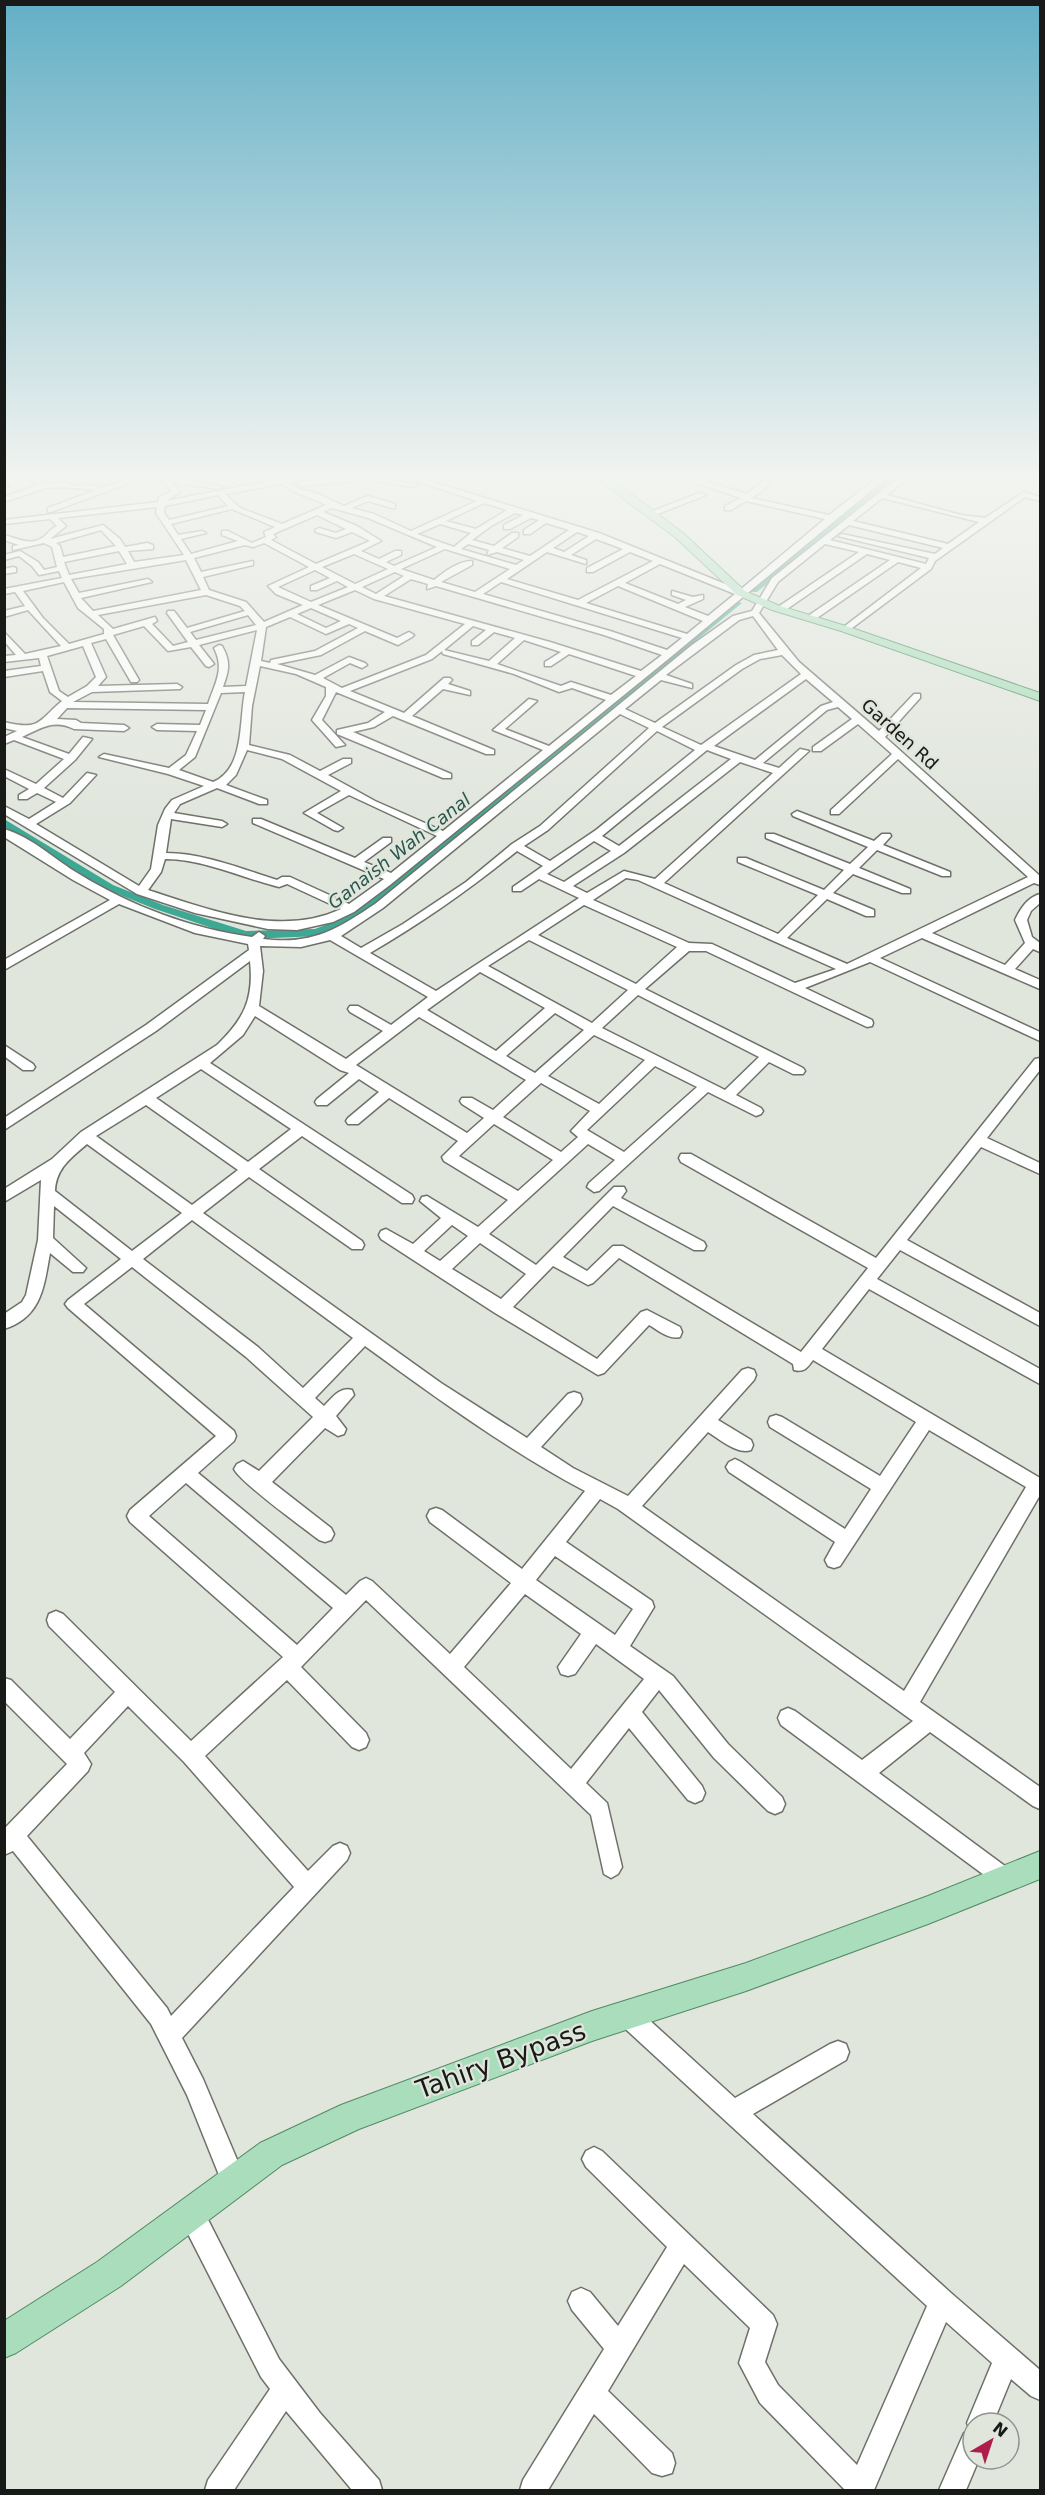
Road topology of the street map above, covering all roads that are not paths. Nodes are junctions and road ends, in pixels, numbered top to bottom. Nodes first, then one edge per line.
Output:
1 (17, 590) edge
2 (74, 590) edge
3 (105, 590) edge
4 (153, 590) edge
5 (277, 590) edge
6 (346, 590) edge
7 (362, 590) edge
8 (387, 590) edge
9 (456, 590) edge
10 (483, 590) edge
11 (535, 590) edge
12 (602, 590) edge
13 (637, 590) edge
14 (735, 590) edge
15 (738, 590) edge
16 (744, 590) edge
17 (769, 590) edge
18 (805, 590) edge
19 (851, 590) edge
20 (897, 590) edge
21 (206, 592) joint
22 (675, 593) dead end
23 (741, 593) junction
24 (77, 596) junction
25 (475, 596) junction
26 (593, 596) junction
27 (377, 597) junction
28 (609, 600) dead end
29 (159, 601) junction
30 (578, 604) junction
31 (141, 605) junction
32 (311, 605) junction
33 (30, 607) junction
34 (677, 608) junction
35 (758, 608) junction
36 (778, 608) junction
37 (251, 612) junction
38 (171, 613) dead end
39 (4, 614) edge
40 (92, 614) junction
41 (290, 614) junction
42 (617, 616) junction
43 (811, 618) junction
44 (709, 620) junction
45 (347, 622) junction
46 (146, 623) junction
47 (472, 623) junction
48 (261, 626) junction
49 (363, 629) junction
50 (493, 629) junction
51 (845, 629) junction
52 (185, 631) junction
53 (600, 631) junction
54 (109, 634) junction
55 (4, 635) edge
56 (409, 635) dead end
57 (522, 638) junction
58 (688, 638) junction
59 (86, 643) junction
60 (194, 643) junction
61 (476, 643) dead end
62 (68, 648) junction
63 (568, 651) junction
64 (786, 651) junction
65 (446, 652) dead end
66 (42, 654) junction
67 (669, 654) junction
68 (23, 657) junction
69 (429, 657) junction
70 (4, 659) edge
71 (455, 659) junction
72 (260, 663) junction
73 (549, 664) dead end
74 (490, 665) junction
75 (362, 666) dead end
76 (463, 666) dead end
77 (46, 668) junction
78 (4, 674) edge
79 (643, 675) junction
80 (805, 675) junction
81 (659, 676) junction
82 (316, 678) junction
83 (134, 680) dead end
84 (331, 686) junction
85 (689, 686) dead end
86 (150, 687) junction
87 (177, 687) dead end
88 (250, 689) junction
89 (88, 690) junction
90 (217, 690) junction
91 (342, 691) junction
92 (467, 693) dead end
93 (917, 696) dead end
94 (1041, 697) edge
95 (613, 699) junction
96 (532, 701) dead end
97 (65, 703) junction
98 (840, 703) junction
99 (1041, 703) edge
100 (136, 706) junction
101 (211, 706) junction
102 (620, 710) junction
103 (392, 712) junction
104 (405, 717) junction
105 (858, 718) junction
106 (49, 721) junction
107 (4, 725) edge
108 (657, 726) junction
109 (157, 727) dead end
110 (124, 728) junction
111 (203, 728) junction
112 (28, 731) junction
113 (344, 732) junction
114 (329, 734) junction
115 (879, 737) junction
116 (9, 739) edge
117 (87, 739) dead end
118 (116, 742) dead end
119 (340, 745) dead end
120 (243, 746) junction
121 (703, 748) junction
122 (818, 749) dead end
123 (551, 750) junction
124 (804, 751) dead end
125 (490, 752) dead end
126 (897, 754) junction
127 (104, 757) dead end
128 (71, 758) junction
129 (738, 758) junction
130 (347, 761) dead end
131 (756, 764) junction
132 (171, 771) junction
133 (4, 772) edge
134 (779, 772) junction
135 (91, 775) dead end
136 (321, 775) junction
137 (447, 776) dead end
138 (215, 785) junction
139 (39, 787) junction
140 (350, 791) junction
141 (22, 797) dead end
142 (64, 802) junction
143 (263, 802) dead end
144 (4, 809) edge
145 (835, 812) dead end
146 (797, 814) dead end
147 (168, 815) junction
148 (257, 821) dead end
149 (30, 823) junction
150 (222, 824) dead end
151 (338, 828) dead end
152 (4, 832) edge
153 (445, 836) junction
154 (594, 836) junction
155 (770, 836) dead end
156 (886, 836) dead end
157 (387, 840) dead end
158 (516, 846) junction
159 (876, 846) junction
160 (620, 851) junction
161 (158, 856) junction
162 (742, 860) dead end
163 (357, 862) junction
164 (550, 866) junction
165 (852, 869) junction
166 (538, 874) junction
167 (946, 874) dead end
168 (392, 878) junction
169 (1038, 880) edge
170 (655, 885) junction
171 (565, 886) junction
172 (517, 888) dead end
173 (906, 891) dead end
174 (141, 892) junction
175 (825, 895) junction
176 (1041, 897) edge
177 (587, 899) junction
178 (118, 900) junction
179 (350, 909) junction
180 (870, 914) dead end
181 (268, 926) junction
182 (924, 934) junction
183 (529, 935) junction
184 (331, 936) junction
185 (778, 940) junction
186 (255, 944) junction
187 (687, 946) junction
188 (1036, 946) edge
189 (360, 954) junction
190 (871, 958) junction
191 (4, 966) edge
192 (480, 967) junction
193 (847, 969) junction
194 (1007, 970) junction
195 (1041, 985) edge
196 (794, 988) junction
197 (636, 990) junction
198 (436, 996) junction
199 (554, 1007) junction
200 (252, 1008) junction
201 (354, 1009) dead end
202 (417, 1010) junction
203 (867, 1023) dead end
204 (593, 1029) junction
205 (391, 1030) junction
206 (1041, 1036) edge
207 (6, 1053) edge
208 (767, 1056) junction
209 (497, 1057) junction
210 (653, 1060) junction
211 (1041, 1062) edge
212 (201, 1063) junction
213 (28, 1067) dead end
214 (351, 1070) junction
215 (798, 1071) dead end
216 (538, 1078) junction
217 (705, 1087) junction
218 (388, 1092) junction
219 (726, 1097) junction
220 (146, 1098) junction
221 (466, 1101) dead end
222 (322, 1102) dead end
223 (599, 1110) junction
224 (756, 1111) dead end
225 (493, 1118) junction
226 (353, 1121) dead end
227 (4, 1125) edge
228 (300, 1130) junction
229 (86, 1136) junction
230 (587, 1137) junction
231 (468, 1140) junction
232 (979, 1140) junction
233 (686, 1158) dead end
234 (562, 1159) junction
235 (625, 1159) junction
236 (58, 1161) junction
237 (1041, 1169) edge
238 (247, 1170) junction
239 (47, 1193) junction
240 (615, 1195) junction
241 (4, 1197) edge
242 (407, 1199) dead end
243 (519, 1199) junction
244 (427, 1201) dead end
245 (192, 1213) junction
246 (451, 1217) junction
247 (386, 1235) dead end
248 (479, 1235) junction
249 (45, 1240) junction
250 (898, 1242) junction
251 (357, 1245) dead end
252 (699, 1246) dead end
253 (413, 1252) junction
254 (132, 1258) junction
255 (552, 1258) junction
256 (878, 1267) junction
257 (78, 1268) dead end
258 (440, 1270) junction
259 (537, 1273) junction
260 (867, 1281) junction
261 (501, 1309) junction
262 (1041, 1320) edge
263 (4, 1323) edge
264 (674, 1332) dead end
265 (364, 1337) junction
266 (805, 1359) junction
267 (748, 1375) dead end
268 (1041, 1377) edge
269 (346, 1395) dead end
270 (303, 1398) junction
271 (574, 1399) dead end
272 (324, 1417) junction
273 (927, 1419) junction
274 (706, 1422) junction
275 (776, 1422) dead end
276 (338, 1429) dead end
277 (745, 1445) dead end
278 (529, 1448) junction
279 (735, 1467) dead end
280 (243, 1469) dead end
281 (185, 1472) junction
282 (259, 1483) junction
283 (1039, 1485) edge
284 (882, 1487) junction
285 (597, 1489) junction
286 (630, 1507) junction
287 (436, 1516) dead end
288 (324, 1534) dead end
289 (847, 1540) junction
290 (553, 1544) junction
291 (834, 1560) dead end
292 (524, 1582) junction
293 (347, 1608) junction
294 (56, 1620) dead end
295 (594, 1631) junction
296 (618, 1647) junction
297 (292, 1661) junction
298 (567, 1667) dead end
299 (451, 1668) junction
300 (658, 1676) junction
301 (4, 1687) edge
302 (129, 1691) junction
303 (907, 1705) junction
304 (630, 1713) junction
305 (788, 1718) dead end
306 (930, 1720) junction
307 (359, 1740) dead end
308 (71, 1754) junction
309 (191, 1755) junction
310 (862, 1773) junction
311 (573, 1784) junction
312 (695, 1793) dead end
313 (1041, 1799) edge
314 (775, 1804) dead end
315 (9, 1841) edge
316 (340, 1852) dead end
317 (1041, 1865) edge
318 (611, 1868) dead end
319 (1006, 1879) junction
320 (308, 1886) junction
321 (627, 2015) junction
322 (169, 2035) junction
323 (838, 2052) dead end
324 (733, 2112) junction
325 (594, 2159) dead end
326 (234, 2181) junction
327 (191, 2213) junction
328 (682, 2246) junction
329 (582, 2301) dead end
330 (942, 2302) junction
331 (4, 2341) edge
332 (620, 2348) junction
333 (1007, 2358) junction
334 (1041, 2387) edge
335 (286, 2388) junction
336 (592, 2393) junction
337 (986, 2411) edge
338 (662, 2463) dead end
339 (961, 2471) edge
340 (860, 2489) edge
341 (218, 2490) edge
342 (369, 2490) edge
343 (533, 2490) edge
344 (953, 2490) edge

1 - 33 street
2 - 24 street
3 - 24 street
4 - 29 street
5 - 32 street
6 - 32 street
7 - 27 street
8 - 27 street
9 - 25 street
10 - 25 street
11 - 30 street
12 - 26 street
13 - 34 street
14 - 23 street
15 - 23 main road
16 - 23 street
17 - 35 street
18 - 36 street
19 - 43 street
20 - 51 street
21 - 29 street
21 - 37 street
22 - 34 street
23 - 35 main road
23 - 44 street
24 - 40 street
25 - 53 street
26 - 28 street
26 - 30 street
27 - 47 street
29 - 31 street
30 - 42 street
31 - 40 street
31 - 46 street
32 - 41 street
32 - 45 street
33 - 39 street
33 - 62 street
34 - 44 street
35 - 36 main road
35 - 64 street, Garden Rd
35 - 81 street
36 - 43 main road
36 - 99 main road
37 - 48 street
37 - 52 street
38 - 52 street
40 - 54 street
41 - 45 street
41 - 48 street
42 - 53 street
42 - 58 street
43 - 51 main road
44 - 58 street
45 - 49 street
46 - 54 street
46 - 60 street
47 - 50 street
47 - 69 street
48 - 60 street
48 - 72 street
49 - 56 street
49 - 72 street
50 - 57 street
50 - 61 street
51 - 94 main road
52 - 60 street
53 - 67 street
54 - 59 street
54 - 83 street
55 - 68 street
57 - 63 street
57 - 74 street
58 - 67 street
59 - 62 street
59 - 89 street
60 - 90 street
62 - 66 street
63 - 73 street
63 - 79 street
64 - 80 street, Garden Rd
64 - 108 street
65 - 71 street
66 - 68 street
66 - 77 street
67 - 79 street
68 - 70 street
69 - 71 street
69 - 91 street
71 - 74 street
71 - 76 street
72 - 82 street
72 - 88 street
74 - 95 street
75 - 82 street
77 - 78 street
77 - 97 street
79 - 95 street
80 - 98 street, Garden Rd
80 - 121 street
81 - 85 street
81 - 102 street
82 - 84 street
84 - 91 street
84 - 114 street
86 - 87 street
86 - 89 street
86 - 100 street
88 - 90 street
88 - 120 street
89 - 97 street
90 - 101 street
91 - 103 street
92 - 104 street
93 - 115 street
95 - 123 street
96 - 123 street
97 - 100 street
97 - 106 street
98 - 105 street, Garden Rd
98 - 131 street
100 - 101 street
100 - 110 street
101 - 111 street
102 - 108 street
102 - 184 street
103 - 104 street
103 - 113 street
104 - 125 street
105 - 115 street, Garden Rd
105 - 122 street
106 - 110 street
106 - 112 street
107 - 112 street
108 - 121 street
108 - 158 street
109 - 111 street
110 - 118 street
111 - 132 street
112 - 116 street
113 - 114 street
113 - 137 street
114 - 119 street
115 - 126 street, Garden Rd
116 - 128 street
117 - 128 street
120 - 136 street
120 - 138 street
121 - 129 street
121 - 154 street
123 - 153 street
124 - 134 street
126 - 145 street
126 - 169 street, Garden Rd
127 - 132 street
128 - 139 street
129 - 131 street
129 - 160 street
130 - 136 street
131 - 134 street
132 - 138 street
133 - 139 street
134 - 170 street
135 - 142 street
136 - 140 street
138 - 143 street
138 - 147 street
139 - 141 street
139 - 142 street
140 - 151 street
140 - 153 street
142 - 149 street
144 - 149 street
146 - 159 street
147 - 150 street
147 - 161 street
148 - 163 street
149 - 174 street
152 - 178 street
153 - 168 street
154 - 160 street
154 - 164 street
155 - 165 street
156 - 159 street
157 - 163 street
158 - 164 street
158 - 189 street
159 - 165 street
159 - 167 street
160 - 171 street
161 - 174 street
161 - 179 street
162 - 175 street
163 - 168 street
164 - 166 street
165 - 173 street
165 - 175 street
166 - 171 street
166 - 172 street
168 - 179 street
169 - 182 street
170 - 177 street
170 - 185 street
171 - 177 street
174 - 181 street
175 - 180 street
175 - 185 street
176 - 188 street
177 - 183 street
177 - 187 street
178 - 186 street
178 - 191 street
179 - 181 street
181 - 186 street
182 - 190 street
182 - 194 street
183 - 192 street
183 - 197 street
184 - 186 street
184 - 189 street
185 - 193 street
186 - 200 street
186 - 227 street
187 - 196 street
187 - 197 street
188 - 194 street
189 - 198 street
190 - 193 street
190 - 206 street
192 - 198 street
192 - 199 street
193 - 196 street
194 - 195 street
196 - 203 street
197 - 204 street
197 - 208 street
198 - 202 street
199 - 204 street
199 - 209 street
200 - 212 street
200 - 214 street
201 - 205 street
202 - 205 street
202 - 209 street
204 - 210 street
204 - 216 street
205 - 214 street
207 - 213 street
208 - 215 street
208 - 219 street
209 - 216 street
210 - 217 street
210 - 223 street
211 - 232 street
212 - 220 street
212 - 228 street
214 - 218 street
214 - 222 street
216 - 223 street
216 - 225 street
217 - 219 street
217 - 235 street
218 - 226 street
218 - 231 street
219 - 224 street
220 - 229 street
220 - 238 street
221 - 225 street
223 - 230 street
225 - 231 street
225 - 234 street
228 - 238 street
228 - 242 street
229 - 236 street
229 - 245 street
230 - 234 street
230 - 235 street
231 - 243 street
232 - 237 street
232 - 250 street
233 - 256 street
234 - 243 street
235 - 240 street
236 - 239 street
236 - 241 street
238 - 245 street
238 - 251 street
239 - 249 street
239 - 254 street
240 - 252 street
240 - 255 street
243 - 248 street
244 - 246 street
245 - 254 street
245 - 265 street
246 - 248 street
246 - 253 street
247 - 253 street
248 - 258 street
248 - 259 street
249 - 257 street
249 - 263 street
250 - 256 street
250 - 262 street
253 - 258 street
254 - 270 street
254 - 281 street
255 - 259 street
255 - 266 street
256 - 260 street
258 - 261 street
259 - 261 street
260 - 266 street
260 - 268 street
261 - 264 street
265 - 270 street
265 - 278 street
266 - 273 street
267 - 274 street
269 - 272 street
270 - 272 street
271 - 278 street
272 - 276 street
272 - 282 street
273 - 283 street
273 - 284 street
274 - 277 street
274 - 286 street
275 - 284 street
278 - 285 street
279 - 289 street
280 - 282 street
281 - 293 street
281 - 297 street
282 - 288 street
283 - 303 street
284 - 289 street
285 - 286 street
285 - 290 street
286 - 303 street
287 - 292 street
289 - 291 street
290 - 292 street
290 - 296 street
292 - 295 street
292 - 299 street
293 - 297 street
293 - 299 street
294 - 302 street
295 - 296 street
295 - 298 street
296 - 300 street
297 - 307 street
297 - 309 street
299 - 311 street
300 - 304 street
300 - 314 street
301 - 308 street
302 - 308 street
302 - 309 street
303 - 306 street
304 - 311 street
304 - 312 street
305 - 310 street
306 - 310 street
306 - 313 street
308 - 315 street
309 - 320 street
310 - 319 street
311 - 318 street
315 - 322 street
316 - 320 street
317 - 319 main road, Tahiry Bypass
319 - 321 main road, Tahiry Bypass
320 - 322 street
321 - 324 street
321 - 326 main road, Tahiry Bypass
322 - 326 street
323 - 324 street
324 - 330 street
325 - 328 street
326 - 327 main road, Tahiry Bypass
327 - 331 main road, Tahiry Bypass
327 - 335 street
328 - 332 street
328 - 340 street
329 - 332 street
330 - 333 street
330 - 340 street
332 - 336 street
333 - 334 street
333 - 337 street
335 - 341 street
335 - 342 street
336 - 338 street
336 - 343 street
339 - 344 street

